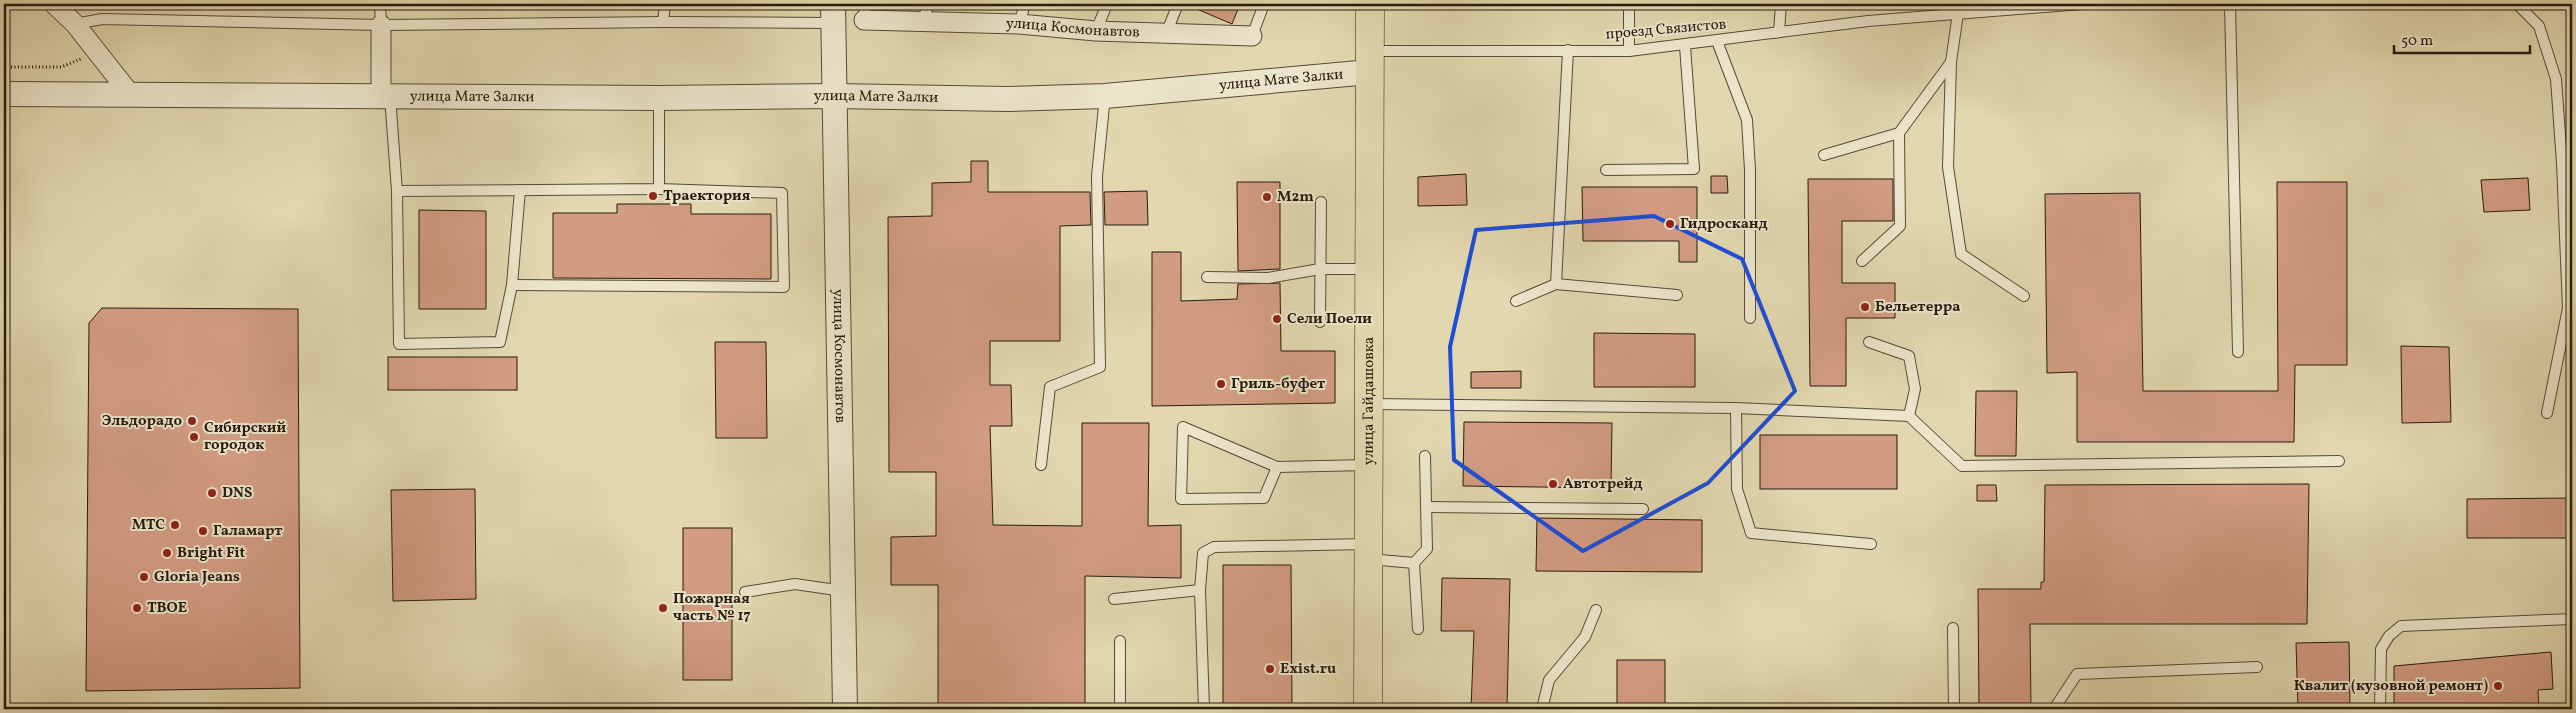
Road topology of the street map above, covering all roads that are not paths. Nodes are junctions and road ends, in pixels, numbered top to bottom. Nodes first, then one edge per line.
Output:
1 (54, 4) edge
2 (380, 4) edge
3 (666, 4) edge
4 (929, 4) edge
5 (1026, 4) edge
6 (1106, 4) edge
7 (1178, 4) edge
8 (1264, 4) edge
9 (1370, 4) edge
10 (1629, 4) edge
11 (1781, 4) edge
12 (2082, 4) edge
13 (2230, 4) edge
14 (2517, 4) edge
15 (2018, 6) edge
16 (1995, 7) edge
17 (865, 12) edge
18 (1958, 12) junction
19 (833, 14) edge
20 (922, 21) junction
21 (663, 22) junction
22 (75, 24) junction
23 (1019, 24) junction
24 (381, 25) junction
25 (1096, 31) junction
26 (1780, 32) junction
27 (1166, 34) junction
28 (1252, 36) joint
29 (1717, 41) junction
30 (1685, 46) junction
31 (1568, 50) junction
32 (1629, 51) junction
33 (1370, 62) junction
34 (1951, 62) junction
35 (4, 94) edge
36 (131, 95) junction
37 (386, 95) junction
38 (834, 96) junction
39 (1105, 96) junction
40 (659, 98) junction
41 (1899, 132) junction
42 (1824, 155) dead end
43 (1606, 170) dead end
44 (659, 189) junction
45 (520, 190) junction
46 (397, 191) junction
47 (1321, 202) dead end
48 (1862, 261) dead end
49 (1369, 268) junction
50 (1320, 270) junction
51 (1207, 277) dead end
52 (1556, 284) junction
53 (512, 285) junction
54 (1677, 295) dead end
55 (2024, 296) dead end
56 (1516, 301) dead end
57 (2570, 308) edge
58 (1750, 318) dead end
59 (1320, 322) dead end
60 (1869, 342) dead end
61 (2238, 352) dead end
62 (1368, 404) junction
63 (1736, 408) junction
64 (2547, 413) dead end
65 (1909, 416) junction
66 (1424, 456) dead end
67 (2339, 461) dead end
68 (1041, 465) dead end
69 (1367, 465) junction
70 (1277, 467) junction
71 (1426, 507) junction
72 (1643, 509) dead end
73 (1871, 544) dead end
74 (1368, 551) junction
75 (1414, 563) junction
76 (1200, 590) junction
77 (842, 591) junction
78 (745, 592) dead end
79 (1114, 599) dead end
80 (1596, 610) dead end
81 (2572, 619) edge
82 (1953, 628) dead end
83 (1418, 629) dead end
84 (1120, 641) dead end
85 (2257, 667) dead end
86 (845, 709) edge
87 (1120, 709) edge
88 (1204, 709) edge
89 (1368, 709) edge
90 (1542, 709) edge
91 (1954, 709) edge
92 (2054, 709) edge
93 (2380, 709) edge

1 - 22 street
2 - 24 lane
3 - 21 lane
4 - 20 lane
5 - 23 lane
6 - 25 lane
7 - 27 lane
8 - 28 lane
9 - 33 main road, улица Гайдашовка
10 - 32 lane
11 - 26 lane
12 - 15 lane
13 - 61 lane
14 - 57 lane
15 - 16 lane
16 - 18 lane
17 - 20 street, улица Космонавтов
18 - 26 lane
18 - 34 lane
19 - 21 lane
19 - 38 street, улица Космонавтов
20 - 23 street, улица Космонавтов
21 - 24 lane
22 - 24 lane
22 - 36 street
23 - 25 street, улица Космонавтов
24 - 37 street
25 - 27 street, улица Космонавтов
26 - 29 lane, проезд Связистов
27 - 28 street, улица Космонавтов
29 - 30 lane, проезд Связистов
29 - 58 lane
30 - 32 lane, проезд Связистов
30 - 43 lane
31 - 32 lane, проезд Связистов
31 - 33 lane, проезд Связистов
31 - 52 lane
33 - 39 street, улица Мате Залки
33 - 49 main road, улица Гайдашовка
34 - 41 lane
34 - 55 lane
35 - 36 street, улица Мате Залки
36 - 37 street, улица Мате Залки
37 - 40 street, улица Мате Залки
37 - 46 lane
38 - 39 street, улица Мате Залки
38 - 40 street, улица Мате Залки
38 - 77 street, улица Космонавтов
39 - 68 lane
40 - 44 lane
41 - 42 lane
41 - 48 lane
44 - 45 lane
44 - 53 lane
45 - 46 lane
45 - 53 lane
46 - 53 lane
47 - 50 lane
49 - 50 lane
49 - 62 main road, улица Гайдашовка
50 - 51 lane
50 - 59 lane
52 - 54 lane
52 - 56 lane
57 - 64 lane
60 - 65 lane
62 - 63 lane
62 - 69 main road, улица Гайдашовка
63 - 65 lane
63 - 73 lane
65 - 67 lane
66 - 71 lane
69 - 70 lane
69 - 74 main road, улица Гайдашовка
70 - 70 lane
71 - 72 lane
71 - 75 lane
74 - 75 lane
74 - 76 lane
74 - 89 main road, улица Гайдашовка
75 - 83 lane
76 - 79 lane
76 - 88 lane
77 - 78 lane
77 - 86 street, улица Космонавтов
80 - 90 lane
81 - 93 lane
82 - 91 lane
84 - 87 lane
85 - 92 lane

